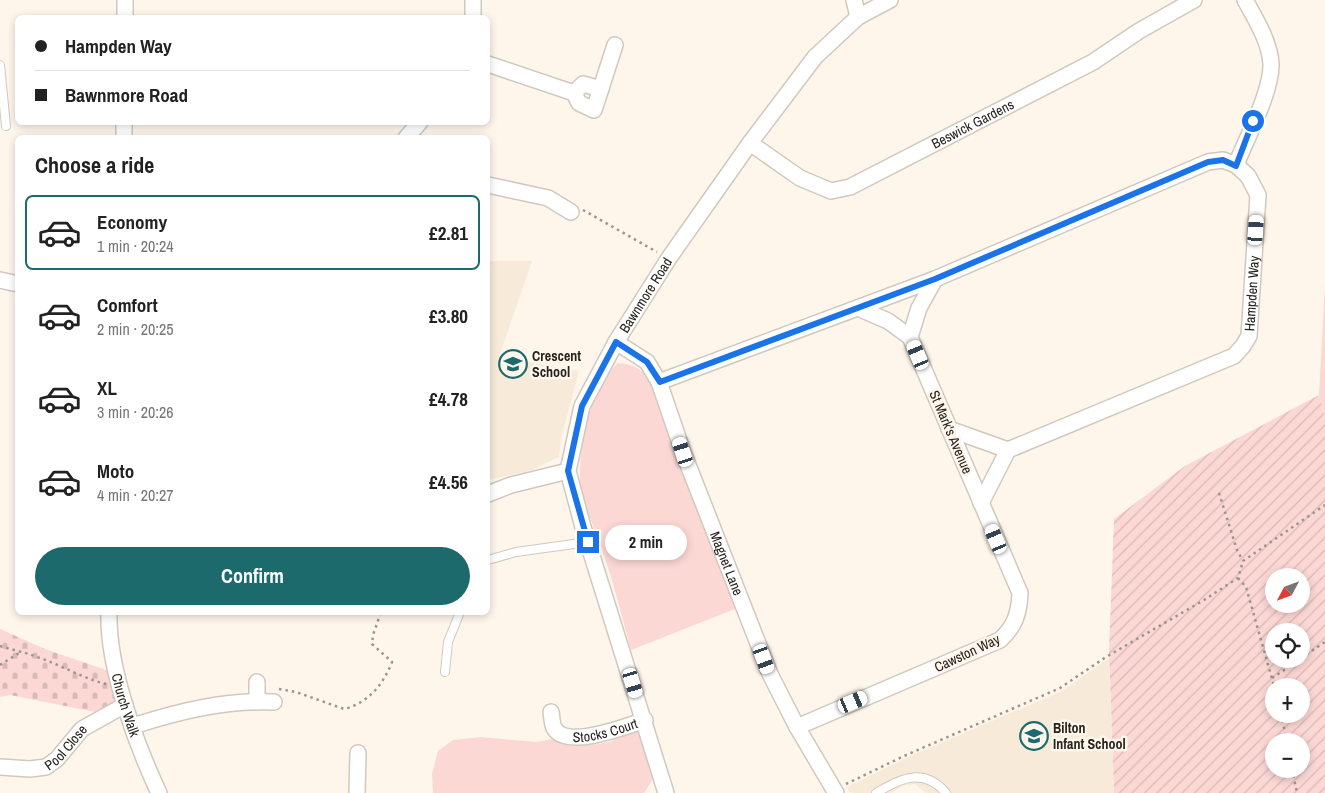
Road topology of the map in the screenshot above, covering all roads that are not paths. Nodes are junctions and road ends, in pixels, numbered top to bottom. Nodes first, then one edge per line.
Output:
1 (125, 0) edge
2 (473, 0) edge
3 (854, 0) edge
4 (890, 0) edge
5 (1194, 0) edge
6 (1245, 0) edge
7 (125, 15) edge
8 (473, 15) edge
9 (858, 17) junction
10 (615, 45) dead end
11 (490, 65) edge
12 (0, 66) edge
13 (601, 89) junction
14 (574, 93) junction
15 (417, 125) edge
16 (6, 126) dead end
17 (409, 135) edge
18 (750, 143) junction
19 (1236, 166) junction
20 (490, 185) edge
21 (571, 212) road end
22 (935, 279) junction
23 (0, 280) edge
24 (15, 283) edge
25 (858, 308) junction
26 (910, 336) junction
27 (616, 342) junction
28 (660, 382) junction
29 (949, 429) junction
30 (1008, 450) junction
31 (568, 471) junction
32 (490, 493) edge
33 (981, 503) junction
34 (588, 542) junction
35 (490, 559) edge
36 (109, 615) edge
37 (459, 615) edge
38 (445, 672) dead end
39 (257, 682) dead end
40 (257, 701) junction
41 (274, 702) road end
42 (125, 705) junction
43 (551, 712) dead end
44 (645, 720) junction
45 (133, 726) junction
46 (797, 727) junction
47 (358, 753) dead end
48 (0, 767) edge
49 (662, 789) edge
50 (835, 791) edge
51 (159, 793) edge
52 (358, 793) edge
53 (876, 793) edge
54 (946, 793) edge

1 - 7 street
2 - 8 street
3 - 9 street
4 - 9 street, Bawnmore Road
5 - 18 street, Beswick Gardens
6 - 19 street
9 - 18 street, Bawnmore Road
10 - 13 street
11 - 14 street
12 - 16 lane
13 - 14 street
13 - 14 street
15 - 17 street
18 - 27 street, Bawnmore Road
19 - 22 street
19 - 30 street, Hampden Way
20 - 21 street
22 - 25 street
22 - 26 street
23 - 24 street
25 - 26 street
25 - 28 street
26 - 29 street, St Mark's Avenue
27 - 28 street, Magnet Lane
27 - 31 street, Bawnmore Road
28 - 46 street, Magnet Lane
29 - 30 street
29 - 33 street, St Mark's Avenue
30 - 33 street
31 - 32 street
31 - 34 street, Bawnmore Road
33 - 46 street, Cawston Way
34 - 35 lane
34 - 44 street, Bawnmore Road
36 - 42 street, Church Walk
37 - 38 lane
39 - 40 street
40 - 41 street
40 - 45 street
42 - 45 street, Church Walk
42 - 48 street, Pool Close
43 - 44 street, Stocks Court
44 - 49 street, Bawnmore Road
45 - 51 street, Church Walk
46 - 50 street, Magnet Lane
47 - 52 street
53 - 54 lane

